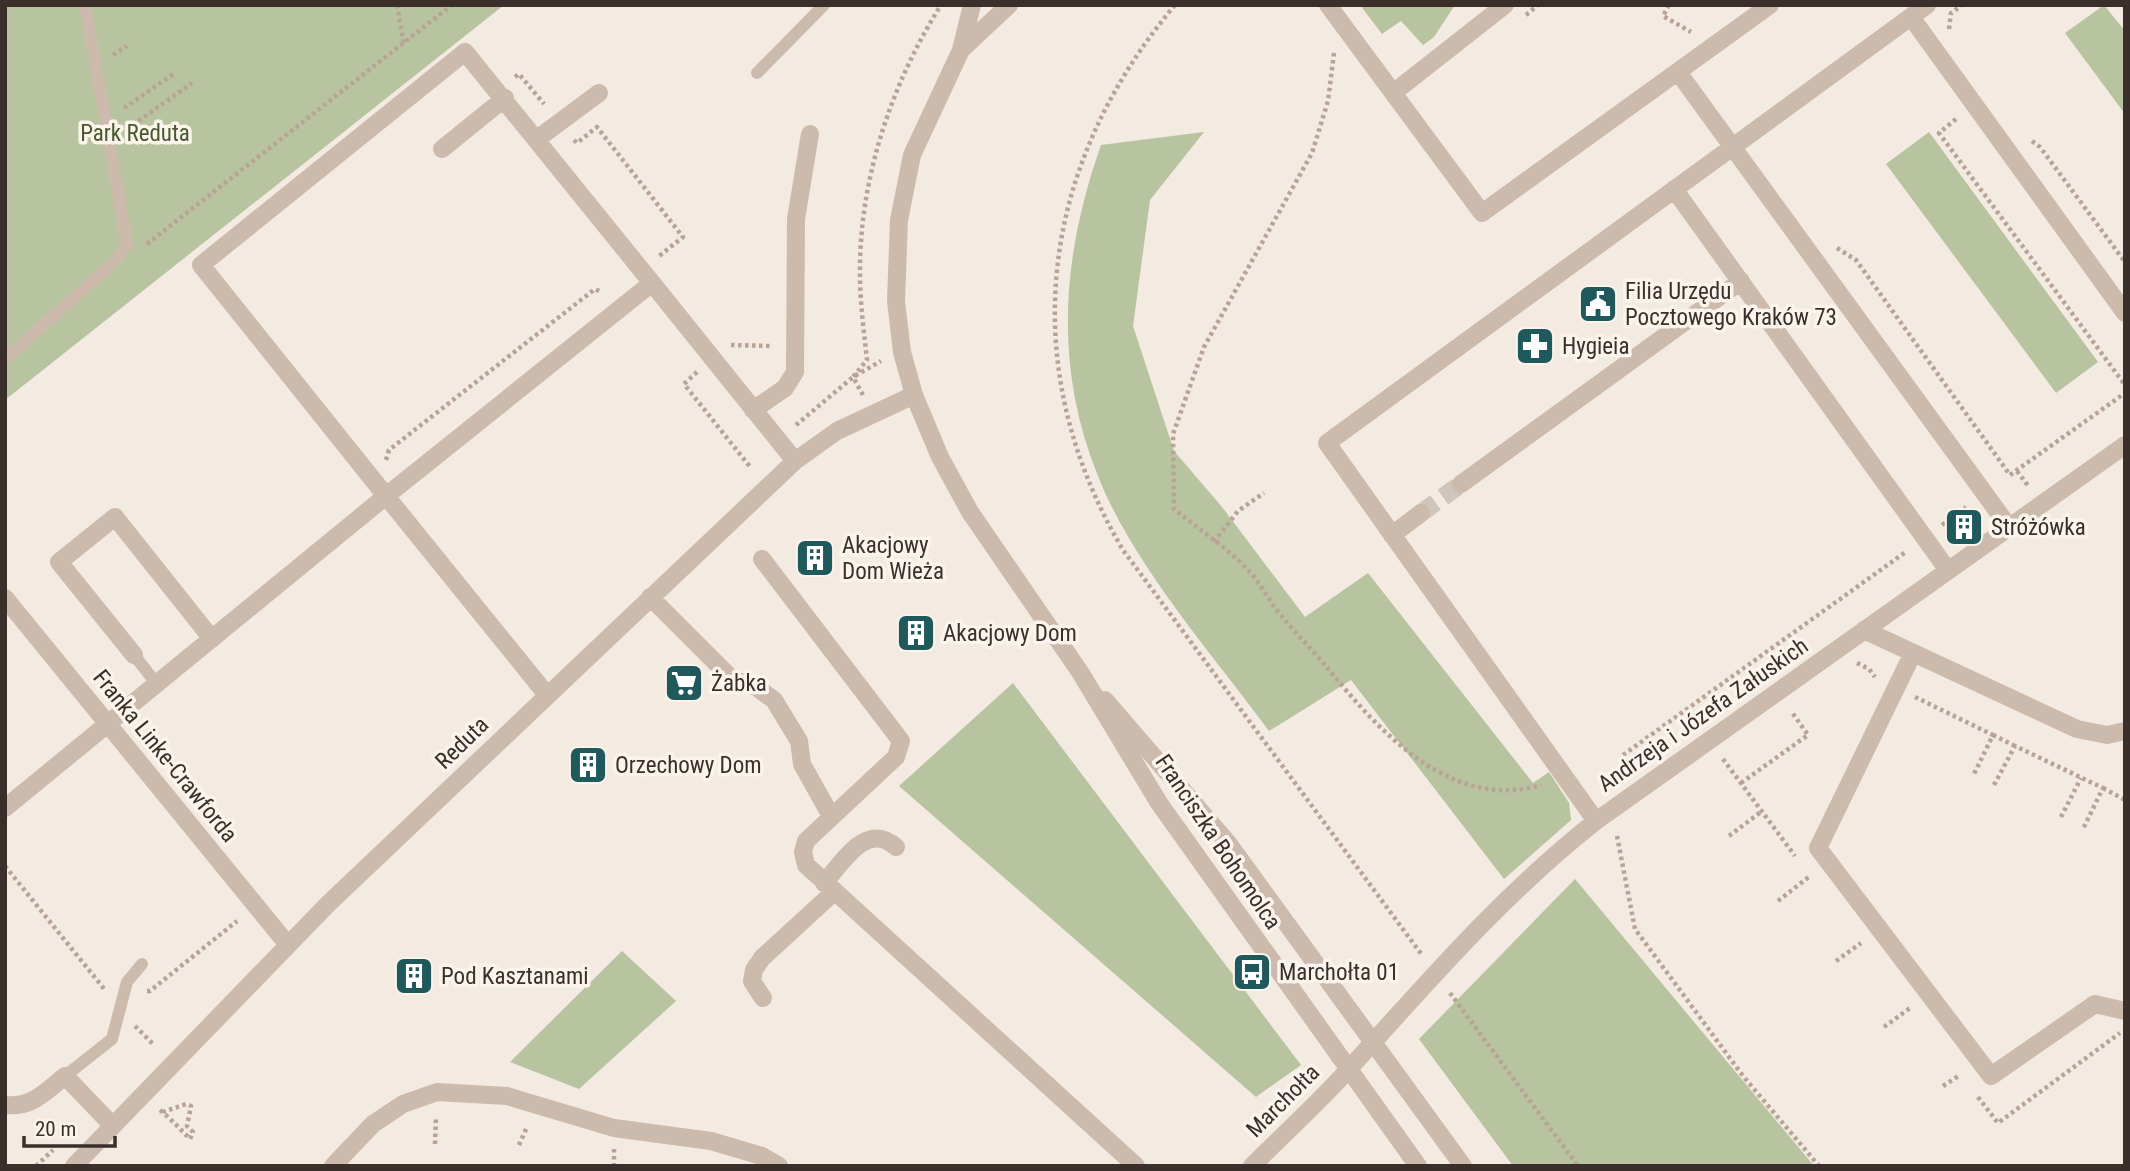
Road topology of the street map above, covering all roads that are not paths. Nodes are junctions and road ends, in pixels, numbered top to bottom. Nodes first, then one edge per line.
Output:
1 (85, 5) edge
2 (824, 5) edge
3 (972, 5) edge
4 (1009, 5) edge
5 (1328, 5) edge
6 (1505, 5) edge
7 (1770, 5) edge
8 (1927, 5) edge
9 (1911, 17) junction
10 (961, 50) junction
11 (1678, 72) junction
12 (757, 73) dead end
13 (599, 93) dead end
14 (1392, 93) junction
15 (501, 94) junction
16 (810, 134) dead end
17 (537, 139) junction
18 (1733, 147) junction
19 (442, 149) dead end
20 (1674, 189) junction
21 (650, 270) junction
22 (1741, 281) junction
23 (2125, 313) edge
24 (5, 359) edge
25 (914, 395) junction
26 (753, 410) junction
27 (2125, 444) edge
28 (795, 461) junction
29 (1461, 484) tunnel mouth
30 (386, 496) junction
31 (1421, 513) tunnel mouth
32 (2009, 527) junction
33 (1392, 535) junction
34 (762, 559) dead end
35 (1947, 569) junction
36 (650, 597) junction
37 (5, 598) edge
38 (1864, 630) junction
39 (212, 639) junction
40 (1913, 653) junction
41 (134, 655) joint
42 (1080, 672) junction
43 (156, 683) junction
44 (547, 695) junction
45 (108, 725) junction
46 (2125, 731) edge
47 (5, 808) edge
48 (831, 816) junction
49 (1596, 821) junction
50 (897, 847) dead end
51 (829, 887) junction
52 (288, 945) junction
53 (142, 964) dead end
54 (763, 998) dead end
55 (2125, 1011) edge
56 (1372, 1041) junction
57 (1347, 1070) junction
58 (65, 1076) junction
59 (5, 1105) edge
60 (113, 1126) junction
61 (74, 1166) edge
62 (333, 1166) edge
63 (779, 1166) edge
64 (1136, 1166) edge
65 (1252, 1166) edge
66 (1418, 1166) edge
67 (1464, 1166) edge

1 - 24 lane
2 - 12 lane
3 - 10 street, Franciszka Bohomolca
4 - 10 street, Franciszka Bohomolca
5 - 14 street
6 - 14 street
7 - 11 street
8 - 9 street
9 - 18 street
9 - 23 street
10 - 25 street, Franciszka Bohomolca
11 - 14 street
11 - 18 street
13 - 17 street
15 - 17 street
15 - 19 street
15 - 30 street
16 - 26 street
17 - 21 street
18 - 20 street
18 - 32 street
20 - 22 street
20 - 33 street
21 - 26 street
21 - 30 street
22 - 29 street
22 - 35 street
25 - 28 street, Reduta
25 - 42 street, Franciszka Bohomolca
26 - 28 street
27 - 32 street, Andrzeja i Józefa Załuskich
28 - 36 street, Reduta
30 - 39 street
30 - 44 street
31 - 33 street
32 - 35 street, Andrzeja i Józefa Załuskich
33 - 49 street
34 - 48 street
35 - 38 street, Andrzeja i Józefa Załuskich
36 - 44 street, Reduta
36 - 48 street
37 - 45 street, Franka Linke-Crawforda
38 - 40 street
38 - 49 street, Andrzeja i Józefa Załuskich
39 - 41 street
39 - 43 street
40 - 46 street
40 - 55 street
41 - 43 lane
42 - 56 street, Franciszka Bohomolca
42 - 57 street, Franciszka Bohomolca
43 - 45 street
44 - 52 street, Reduta
45 - 47 street
45 - 52 street, Franka Linke-Crawforda
48 - 51 street
49 - 56 street, Andrzeja i Józefa Załuskich
50 - 51 street
51 - 54 street
51 - 64 street
52 - 60 street, Reduta
53 - 58 lane
56 - 57 street
56 - 67 street, Franciszka Bohomolca
57 - 65 street, Marchołta
57 - 66 street, Franciszka Bohomolca
58 - 59 street
58 - 60 street
60 - 61 street, Reduta
62 - 63 street

